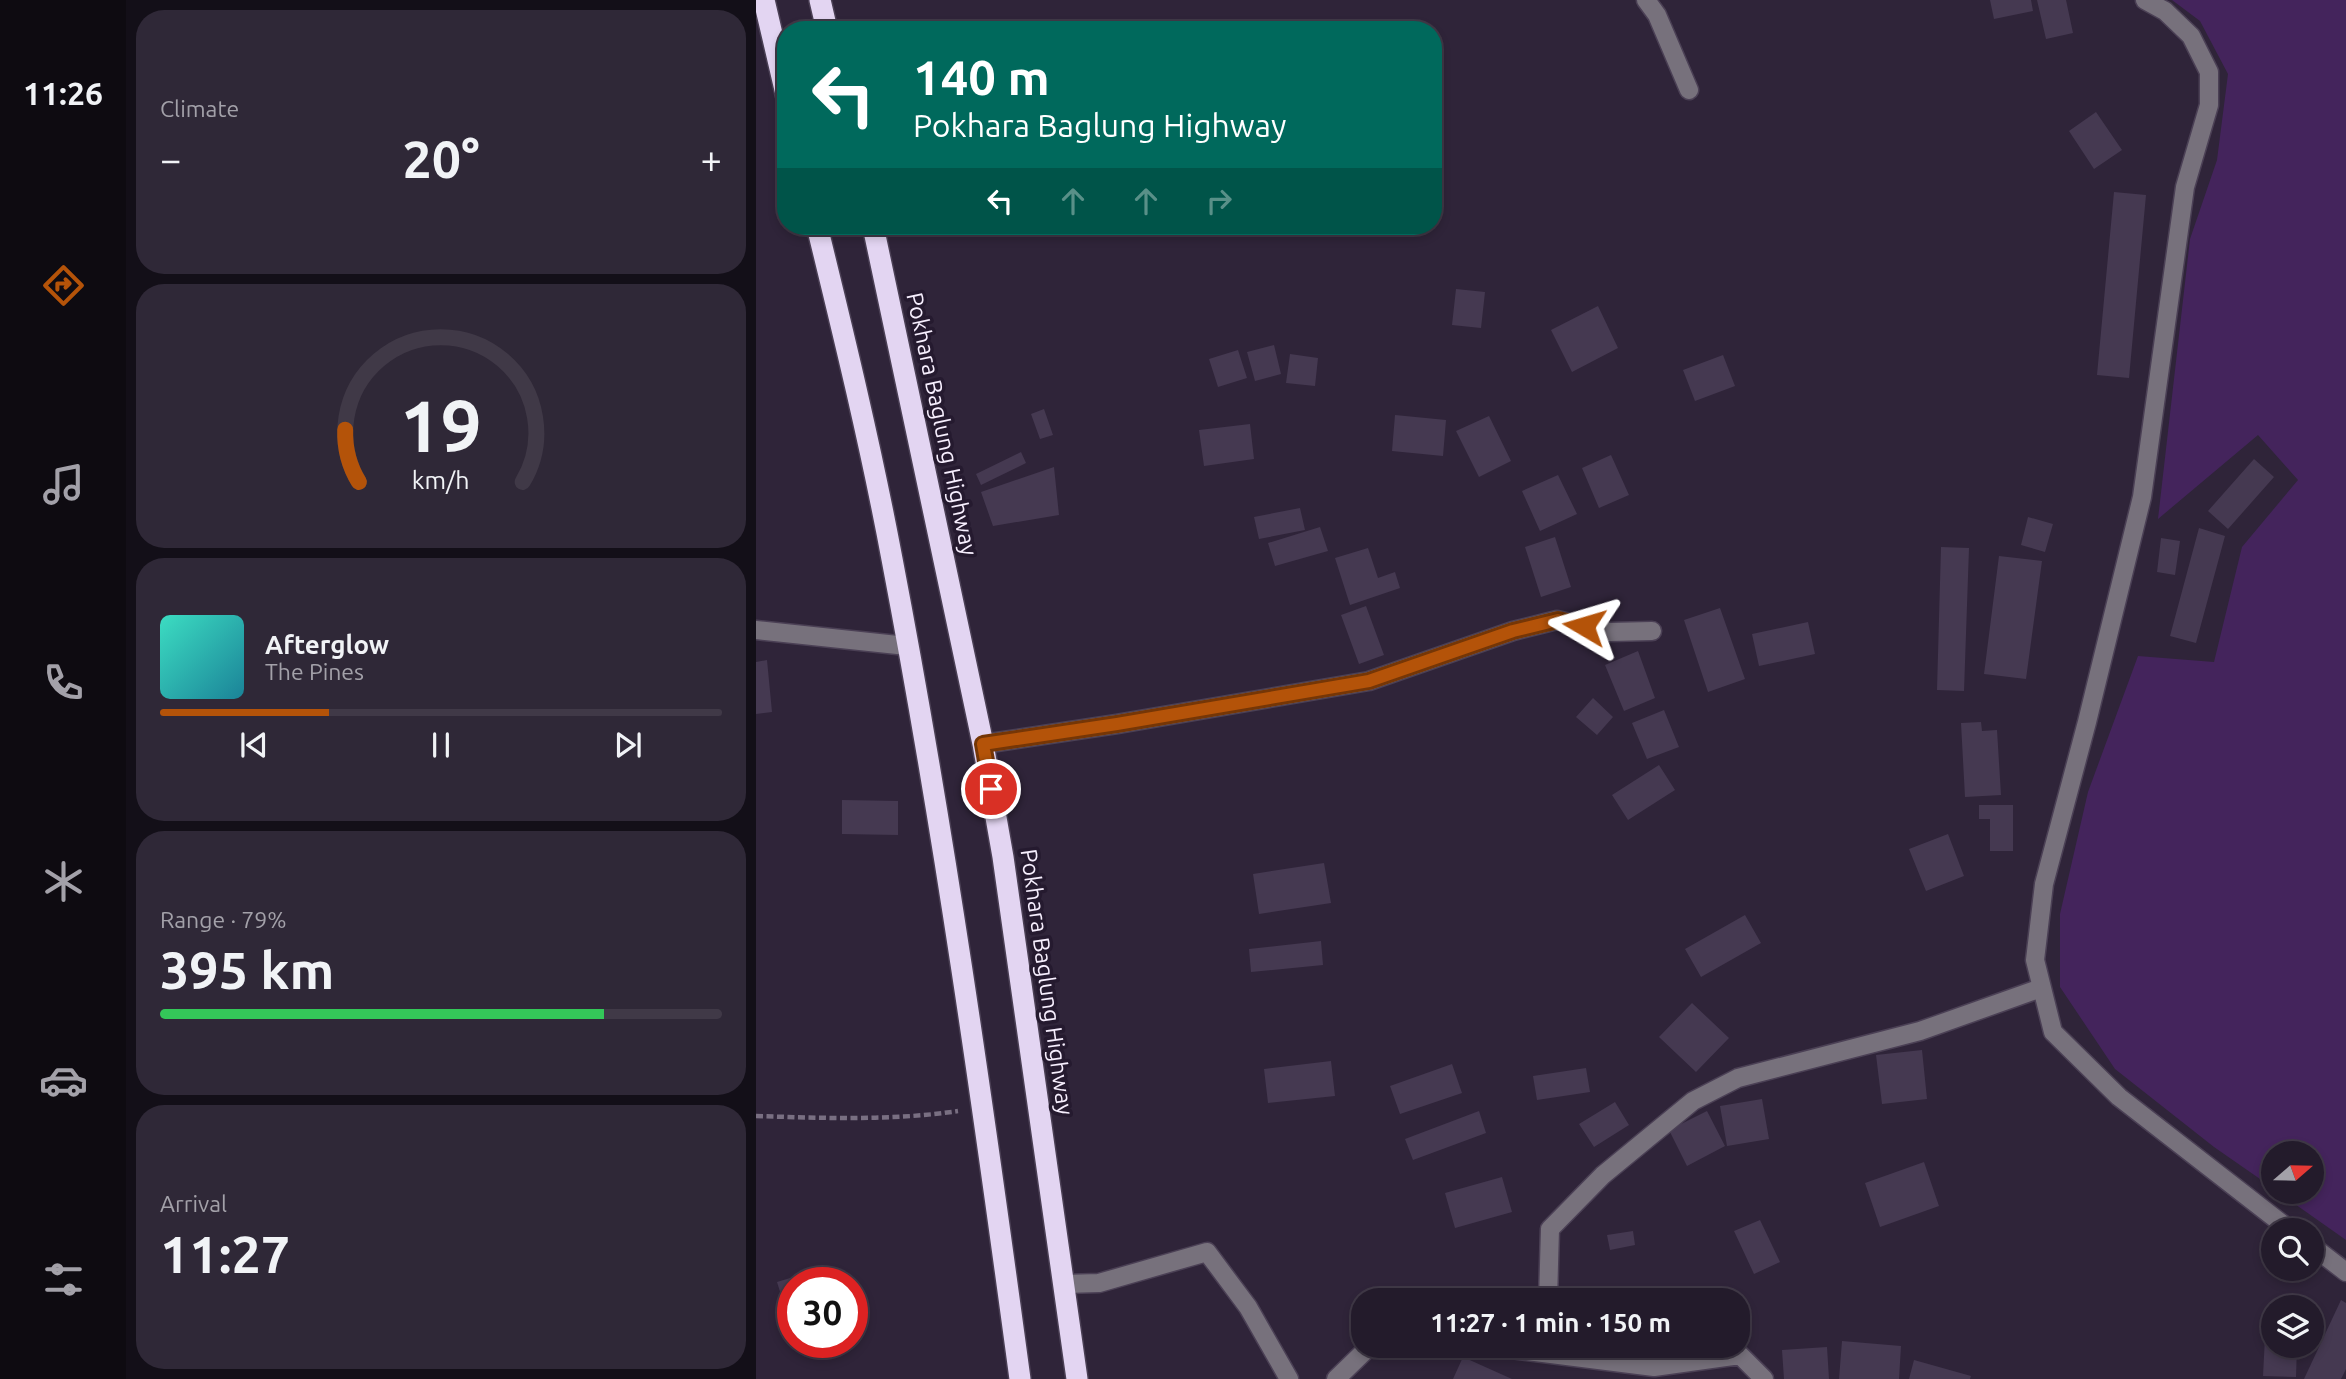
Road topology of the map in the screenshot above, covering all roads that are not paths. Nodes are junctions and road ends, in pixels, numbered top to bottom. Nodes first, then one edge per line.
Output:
1 (764, 0) edge
2 (820, 0) edge
3 (1646, 0) edge
4 (2146, 0) edge
5 (825, 21) edge
6 (777, 56) edge
7 (1689, 90) dead end
8 (819, 235) edge
9 (875, 235) edge
10 (756, 630) edge
11 (1652, 631) dead end
12 (908, 646) junction
13 (983, 744) junction
14 (2041, 988) junction
15 (2275, 1218) edge
16 (2324, 1255) edge
17 (2346, 1272) edge
18 (1064, 1284) junction
19 (1548, 1288) edge
20 (1358, 1358) edge
21 (1601, 1358) edge
22 (1718, 1358) edge
23 (1743, 1358) edge
24 (1020, 1379) edge
25 (1077, 1379) edge
26 (1289, 1379) edge
27 (1336, 1379) edge
28 (1764, 1379) edge

1 - 6 highway
2 - 5 highway
3 - 7 street
4 - 14 street
8 - 12 highway
9 - 13 highway, Pokhara Baglung Highway
10 - 12 street
11 - 13 street
12 - 24 highway
13 - 18 highway, Pokhara Baglung Highway
14 - 15 street
14 - 19 street
16 - 17 street
18 - 25 highway, Pokhara Baglung Highway
18 - 26 street
20 - 27 street
21 - 22 street
23 - 28 street

